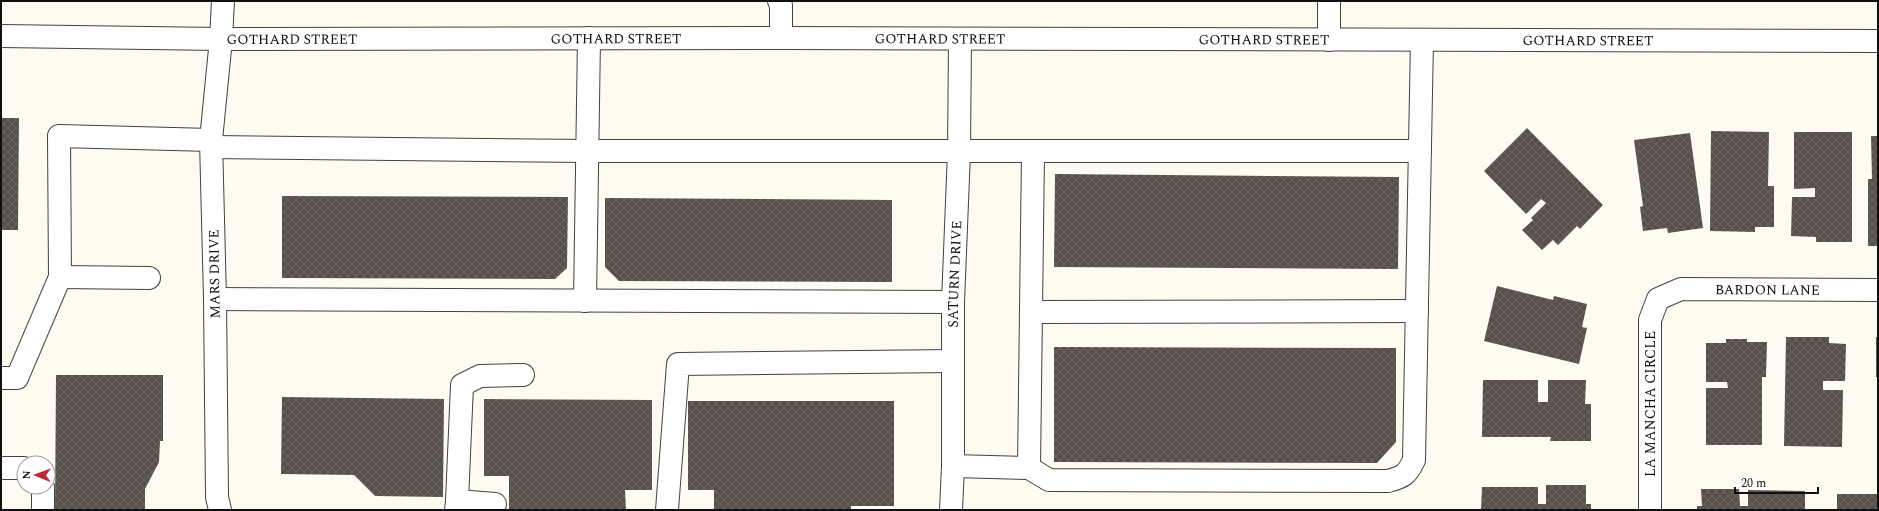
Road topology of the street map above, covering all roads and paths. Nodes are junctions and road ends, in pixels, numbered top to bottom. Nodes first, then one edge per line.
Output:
1 (223, 1) edge
2 (1329, 1) edge
3 (782, 2) edge
4 (1, 36) edge
5 (221, 38) junction
6 (589, 38) junction
7 (781, 38) junction
8 (960, 39) junction
9 (1329, 40) junction
10 (1422, 40) junction
11 (1878, 41) edge
12 (211, 144) junction
13 (587, 151) junction
14 (959, 152) junction
15 (1034, 152) junction
16 (1420, 152) junction
17 (60, 277) junction
18 (149, 278) dead end
19 (1878, 290) edge
20 (215, 299) junction
21 (1658, 299) joint
22 (585, 301) junction
23 (953, 302) junction
24 (1417, 311) junction
25 (1031, 312) junction
26 (953, 361) junction
27 (523, 375) dead end
28 (1, 378) edge
29 (953, 466) junction
30 (1, 468) edge
31 (16, 468) edge
32 (1029, 468) junction
33 (43, 495) edge
34 (495, 504) dead end
35 (456, 506) edge
36 (43, 510) edge
37 (220, 510) edge
38 (667, 510) edge
39 (951, 510) edge
40 (1650, 510) edge

1 - 5 street, MARS DRIVE
2 - 9 street
3 - 7 street
4 - 5 street, GOTHARD STREET
5 - 6 street, GOTHARD STREET
5 - 12 street, MARS DRIVE
6 - 7 street, GOTHARD STREET
6 - 13 street
7 - 8 street, GOTHARD STREET
8 - 9 street, GOTHARD STREET
8 - 14 street, SATURN DRIVE
9 - 10 street, GOTHARD STREET
10 - 11 street, GOTHARD STREET
10 - 16 street
12 - 13 street
12 - 17 street
12 - 20 street, MARS DRIVE
13 - 14 street
13 - 22 street
14 - 15 street
14 - 23 street, SATURN DRIVE
15 - 16 street
15 - 25 street
16 - 24 street
17 - 18 street
17 - 28 street
19 - 21 street, BARDON LANE
20 - 22 street
20 - 37 street, MARS DRIVE
21 - 40 street, LA MANCHA CIRCLE
22 - 23 street
23 - 26 street, SATURN DRIVE
24 - 25 street
24 - 32 street
25 - 32 street
26 - 29 street, SATURN DRIVE
26 - 38 street
27 - 35 street
29 - 32 street
29 - 39 street, SATURN DRIVE
30 - 31 street
33 - 36 street
34 - 35 street

